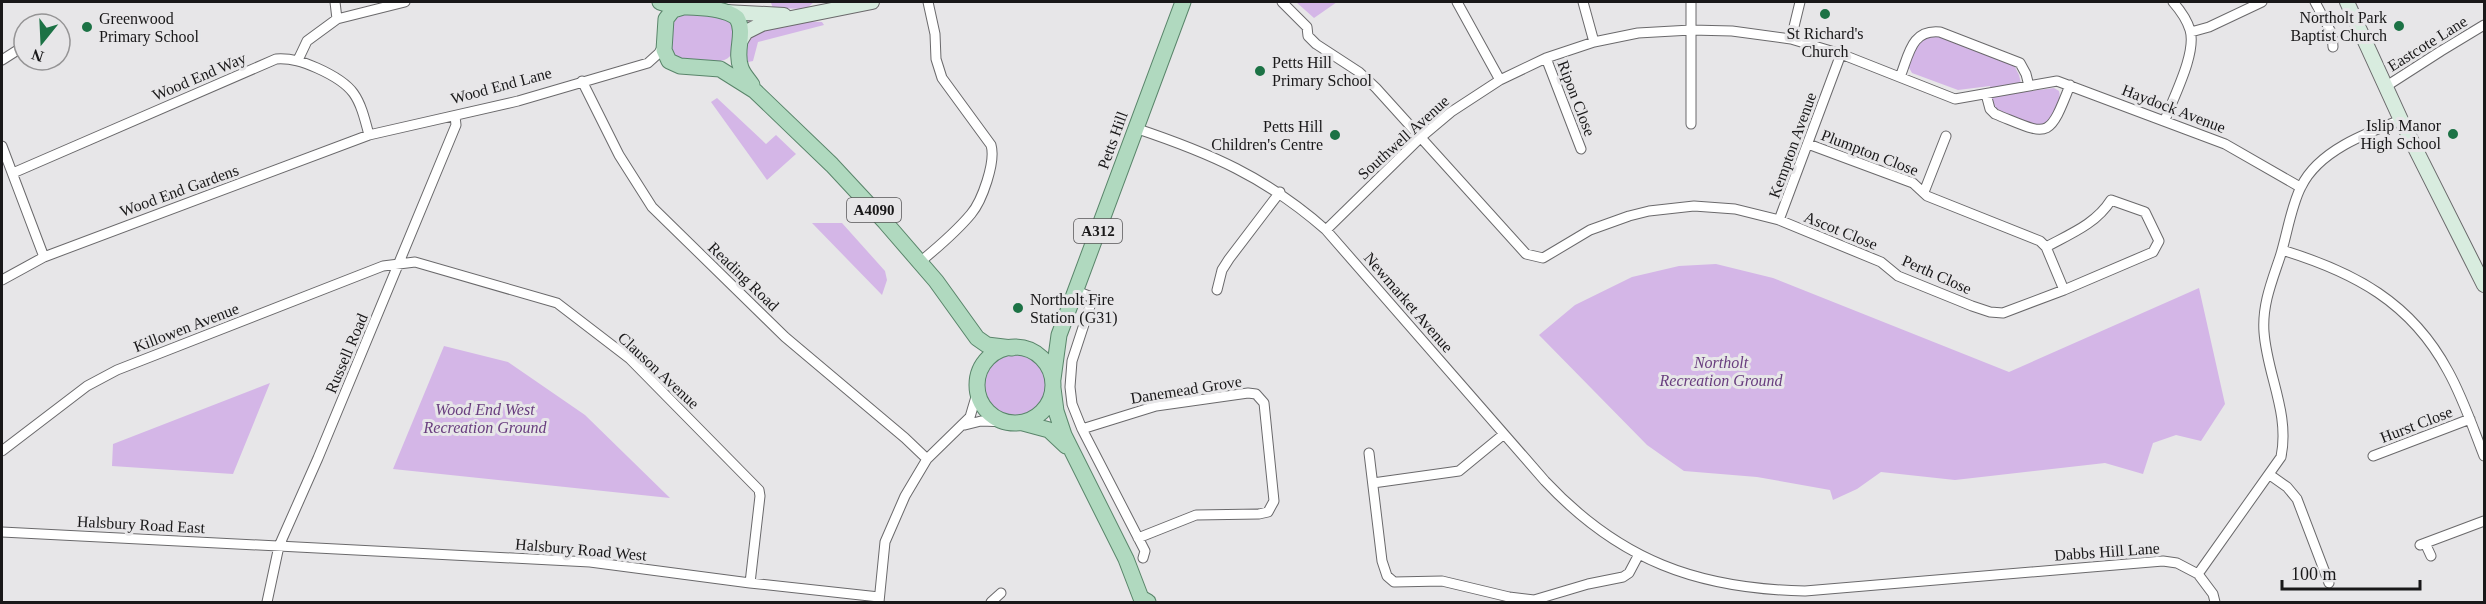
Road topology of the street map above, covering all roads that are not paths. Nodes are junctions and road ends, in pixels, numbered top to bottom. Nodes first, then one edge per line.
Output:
1 (335, 2) edge
2 (405, 2) edge
3 (658, 2) edge
4 (872, 2) edge
5 (928, 2) edge
6 (1183, 2) edge
7 (1282, 2) edge
8 (1457, 2) edge
9 (1583, 2) edge
10 (1691, 2) edge
11 (1800, 2) edge
12 (2174, 2) edge
13 (2262, 2) edge
14 (2315, 2) edge
15 (2347, 2) edge
16 (832, 5) edge
17 (683, 7) junction
18 (724, 12) junction
19 (798, 16) junction
20 (338, 19) junction
21 (666, 25) junction
22 (2484, 26) edge
23 (1691, 30) junction
24 (2191, 32) junction
25 (1791, 39) junction
26 (741, 40) junction
27 (1594, 42) junction
28 (664, 45) junction
29 (2333, 46) dead end
30 (1841, 54) junction
31 (739, 56) junction
32 (1546, 58) junction
33 (298, 60) junction
34 (642, 64) junction
35 (680, 66) junction
36 (720, 69) junction
37 (1900, 76) junction
38 (1500, 80) junction
39 (582, 81) junction
40 (2070, 85) junction
41 (2029, 86) junction
42 (2385, 87) junction
43 (1986, 94) junction
44 (764, 98) junction
45 (455, 116) junction
46 (2164, 120) junction
47 (2401, 120) junction
48 (1691, 124) dead end
49 (1135, 128) junction
50 (369, 135) junction
51 (1946, 136) dead end
52 (1420, 138) junction
53 (1808, 144) junction
54 (2, 147) edge
55 (1581, 149) dead end
56 (13, 173) junction
57 (2300, 187) junction
58 (1922, 190) junction
59 (1280, 192) junction
60 (1779, 220) junction
61 (1326, 230) junction
62 (2046, 247) junction
63 (2282, 250) junction
64 (44, 256) junction
65 (920, 262) junction
66 (399, 264) junction
67 (1889, 270) joint
68 (2, 280) edge
69 (2484, 285) edge
70 (1217, 290) dead end
71 (2064, 290) junction
72 (1076, 291) junction
73 (973, 332) junction
74 (1059, 335) junction
75 (1018, 348) junction
76 (1053, 383) junction
77 (978, 386) junction
78 (2470, 419) junction
79 (1013, 422) junction
80 (960, 428) junction
81 (1082, 429) junction
82 (1504, 435) junction
83 (2, 451) edge
84 (1369, 453) dead end
85 (2373, 456) dead end
86 (2484, 456) edge
87 (1074, 457) junction
88 (927, 459) junction
89 (2270, 475) junction
90 (1373, 483) junction
91 (2484, 521) edge
92 (2, 532) edge
93 (1138, 538) junction
94 (279, 546) junction
95 (1624, 547) joint
96 (1638, 556) junction
97 (2432, 556) dead end
98 (1143, 558) dead end
99 (2198, 574) junction
100 (2330, 583) dead end
101 (750, 584) junction
102 (1001, 593) dead end
103 (879, 600) edge
104 (1142, 601) edge
105 (267, 603) edge
106 (991, 603) edge
107 (2215, 603) edge

1 - 20 street
2 - 20 street
3 - 17 main road
3 - 21 main road
4 - 16 street
5 - 65 street
6 - 49 main road, Petts Hill / A312
7 - 52 street
8 - 38 street
9 - 27 street
10 - 23 street
11 - 25 street
12 - 24 street
13 - 24 street
14 - 29 street
15 - 42 street
16 - 19 street
17 - 18 main road
17 - 21 main road
18 - 19 street
18 - 26 main road
19 - 26 street
20 - 33 street
21 - 28 main road
22 - 42 street, Eastcote Lane
23 - 25 street, Southwell Avenue
23 - 27 street, Southwell Avenue
23 - 48 street
24 - 46 street
25 - 30 street, Southwell Avenue
26 - 31 main road
27 - 32 street, Southwell Avenue
28 - 34 street, Wood End Lane
28 - 35 main road
30 - 37 street, Southwell Avenue
30 - 53 street, Kempton Avenue
31 - 36 main road
31 - 44 main road, A4090
32 - 38 street, Southwell Avenue
32 - 55 street, Ripon Close
33 - 50 street, Wood End Way
33 - 56 street, Wood End Way
34 - 35 street, Wood End Lane
34 - 39 street, Wood End Lane
35 - 36 main road
36 - 44 main road, A4090
37 - 41 street
37 - 43 street, Southwell Avenue
38 - 52 street, Southwell Avenue
39 - 45 street, Wood End Lane
39 - 88 street, Reading Road
40 - 41 street, Haydock Avenue
40 - 43 street
40 - 46 street, Haydock Avenue
41 - 43 street, Southwell Avenue
42 - 47 street
44 - 65 main road, A4090
45 - 50 street, Wood End Lane
45 - 66 street, Russell Road
46 - 57 street, Haydock Avenue
47 - 57 street
47 - 69 street
49 - 59 street, Newmarket Avenue
49 - 72 main road, Petts Hill / A312
50 - 64 street, Wood End Gardens
51 - 58 street
52 - 60 street, Kempton Avenue
52 - 61 street, Southwell Avenue
53 - 58 street, Plumpton Close
53 - 60 street, Kempton Avenue
54 - 56 street
56 - 64 street
57 - 63 street
58 - 62 street, Plumpton Close
59 - 61 street, Newmarket Avenue
59 - 70 street
60 - 67 street, Ascot Close
61 - 82 street, Newmarket Avenue
62 - 71 street
62 - 71 street, Perth Close
63 - 78 street
63 - 89 street
64 - 68 street, Wood End Gardens
65 - 73 main road, A4090
66 - 83 street, Killowen Avenue
66 - 94 street, Russell Road
66 - 101 street, Clauson Avenue
67 - 71 street, Perth Close
72 - 74 main road, Petts Hill / A312
72 - 81 street
73 - 75 main road, A4090
73 - 77 main road, A4090
74 - 75 main road
74 - 76 main road, Petts Hill / A312
75 - 76 main road
75 - 77 main road
76 - 79 main road
76 - 87 main road, Petts Hill / A312
77 - 79 main road
77 - 80 street
78 - 85 street, Hurst Close
78 - 86 street
79 - 80 street
79 - 87 main road, Petts Hill / A312
80 - 88 street
81 - 93 street
81 - 93 street, Danemead Grove
82 - 90 street
82 - 95 street, Newmarket Avenue
84 - 90 street
87 - 104 main road, Petts Hill / A312
88 - 103 street
89 - 99 street
89 - 100 street
90 - 96 street
91 - 97 street
92 - 94 street, Halsbury Road East
93 - 98 street
94 - 101 street, Halsbury Road West
94 - 105 street, Russell Road
95 - 96 street, Dabbs Hill Lane
96 - 99 street, Dabbs Hill Lane
99 - 107 street
101 - 103 street, Halsbury Road West
102 - 106 street

